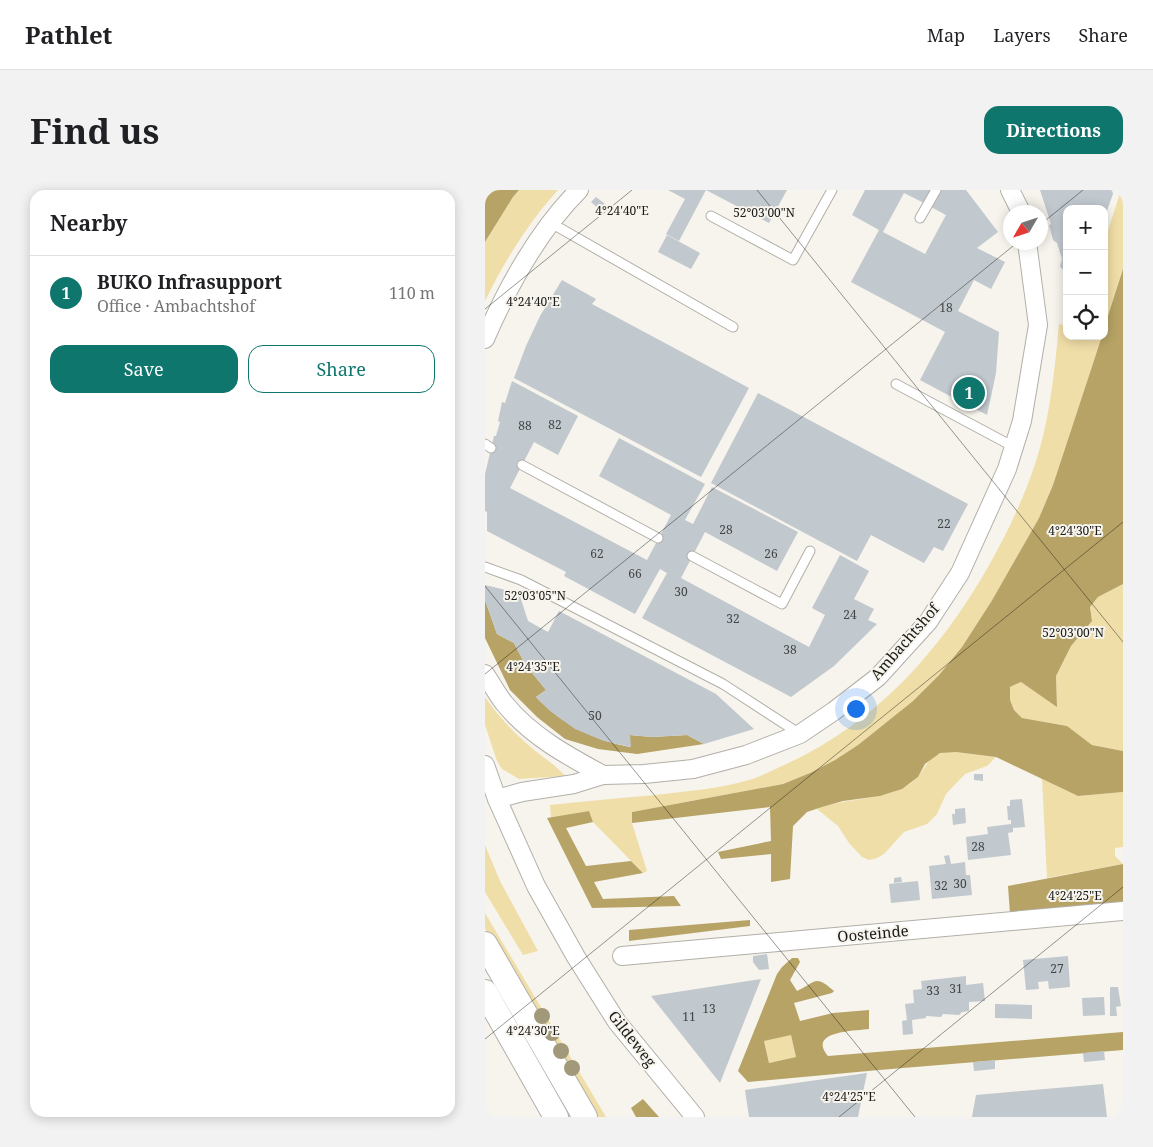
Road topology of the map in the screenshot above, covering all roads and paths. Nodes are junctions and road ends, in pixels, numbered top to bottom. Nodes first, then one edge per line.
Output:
1 (579, 190) edge
2 (832, 190) edge
3 (936, 190) edge
4 (1010, 190) edge
5 (1018, 205) edge
6 (711, 216) dead end
7 (920, 218) dead end
8 (551, 223) junction
9 (1028, 250) edge
10 (733, 327) dead end
11 (485, 339) edge
12 (896, 384) dead end
13 (1014, 447) junction
14 (522, 464) dead end
15 (658, 538) dead end
16 (811, 551) dead end
17 (692, 556) dead end
18 (485, 567) edge
19 (485, 674) edge
20 (800, 734) junction
21 (485, 765) edge
22 (603, 775) junction
23 (497, 799) junction
24 (1123, 912) edge
25 (485, 944) edge
26 (622, 956) dead end
27 (485, 992) edge
28 (556, 1117) edge
29 (585, 1117) edge
30 (695, 1117) edge

1 - 8 street
2 - 6 lane
3 - 7 lane
4 - 5 street
8 - 10 lane
8 - 11 street
9 - 13 street, Ambachtshof
12 - 13 lane
13 - 20 street, Ambachtshof
14 - 15 lane
16 - 17 lane
18 - 20 lane
19 - 22 street, Ambachtshof
20 - 22 street, Ambachtshof
21 - 23 street
22 - 23 street, Ambachtshof
23 - 30 street, Gildeweg
24 - 26 street, Oosteinde
25 - 29 main road
27 - 28 main road

